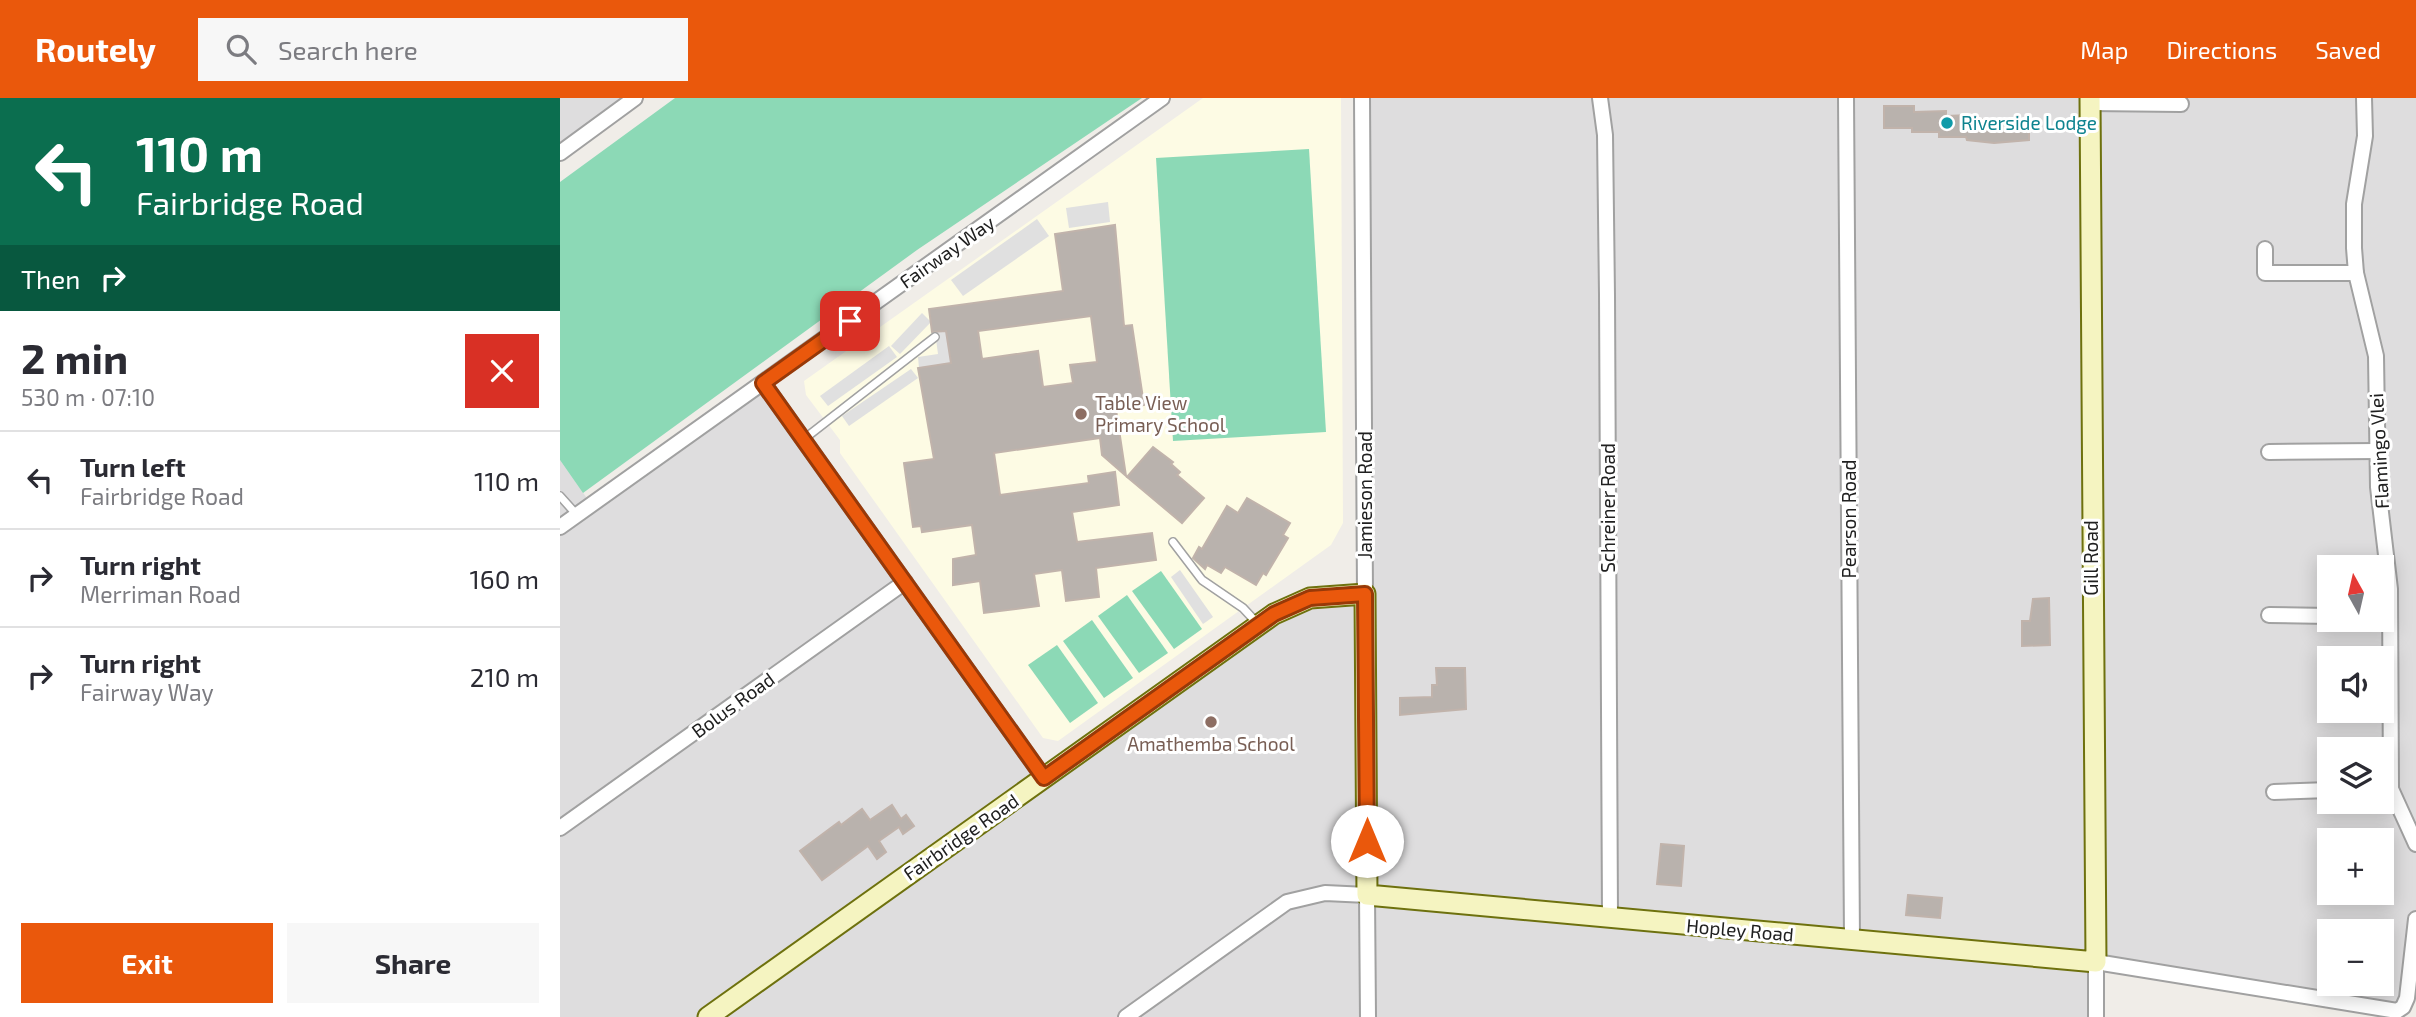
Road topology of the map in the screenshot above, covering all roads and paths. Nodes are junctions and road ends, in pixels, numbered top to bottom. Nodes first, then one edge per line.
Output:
1 (635, 98) edge
2 (1162, 98) edge
3 (1362, 98) edge
4 (1600, 98) edge
5 (1846, 98) edge
6 (2364, 98) edge
7 (2090, 100) edge
8 (2181, 104) dead end
9 (560, 153) edge
10 (2265, 248) dead end
11 (2356, 273) junction
12 (934, 337) dead end
13 (763, 383) junction
14 (804, 439) junction
15 (2377, 451) junction
16 (2269, 452) dead end
17 (560, 496) edge
18 (577, 514) junction
19 (560, 527) edge
20 (1173, 542) dead end
21 (2388, 555) edge
22 (905, 582) junction
23 (1365, 594) junction
24 (2269, 615) dead end
25 (2317, 615) edge
26 (1258, 625) junction
27 (2386, 632) edge
28 (2386, 737) edge
29 (1044, 778) junction
30 (2317, 790) edge
31 (2274, 792) dead end
32 (2394, 804) edge
33 (560, 828) edge
34 (2416, 844) edge
35 (1367, 895) junction
36 (1610, 918) junction
37 (2416, 919) edge
38 (1852, 939) junction
39 (2095, 962) junction
40 (708, 1017) edge
41 (1126, 1017) edge
42 (1368, 1017) edge
43 (2096, 1017) edge

1 - 9 street
2 - 13 street, Fairway Way
3 - 23 street, Jamieson Road
4 - 36 street, Schreiner Road
5 - 38 street, Pearson Road
6 - 11 street, Flamingo Vlei
7 - 8 street
7 - 39 street, Gill Road
10 - 11 street
11 - 15 street, Flamingo Vlei
12 - 14 lane
13 - 14 street
13 - 18 street, Fairway Way
14 - 22 street
15 - 16 street
15 - 21 street, Flamingo Vlei
17 - 18 lane
18 - 19 street, Fairway Way
20 - 26 lane
22 - 29 street
22 - 33 street, Bolus Road
23 - 26 street, Fairbridge Road
23 - 35 street, Jamieson Road
24 - 25 street
26 - 29 street, Fairbridge Road
27 - 28 street, Flamingo Vlei
29 - 40 street, Fairbridge Road
30 - 31 street
32 - 34 street, Flamingo Vlei
35 - 36 street, Hopley Road
35 - 41 street, Hopley Road
35 - 42 street, Jamieson Road
36 - 38 street, Hopley Road
37 - 39 street, Hopley Road
38 - 39 street, Hopley Road
39 - 43 street, Gill Road

